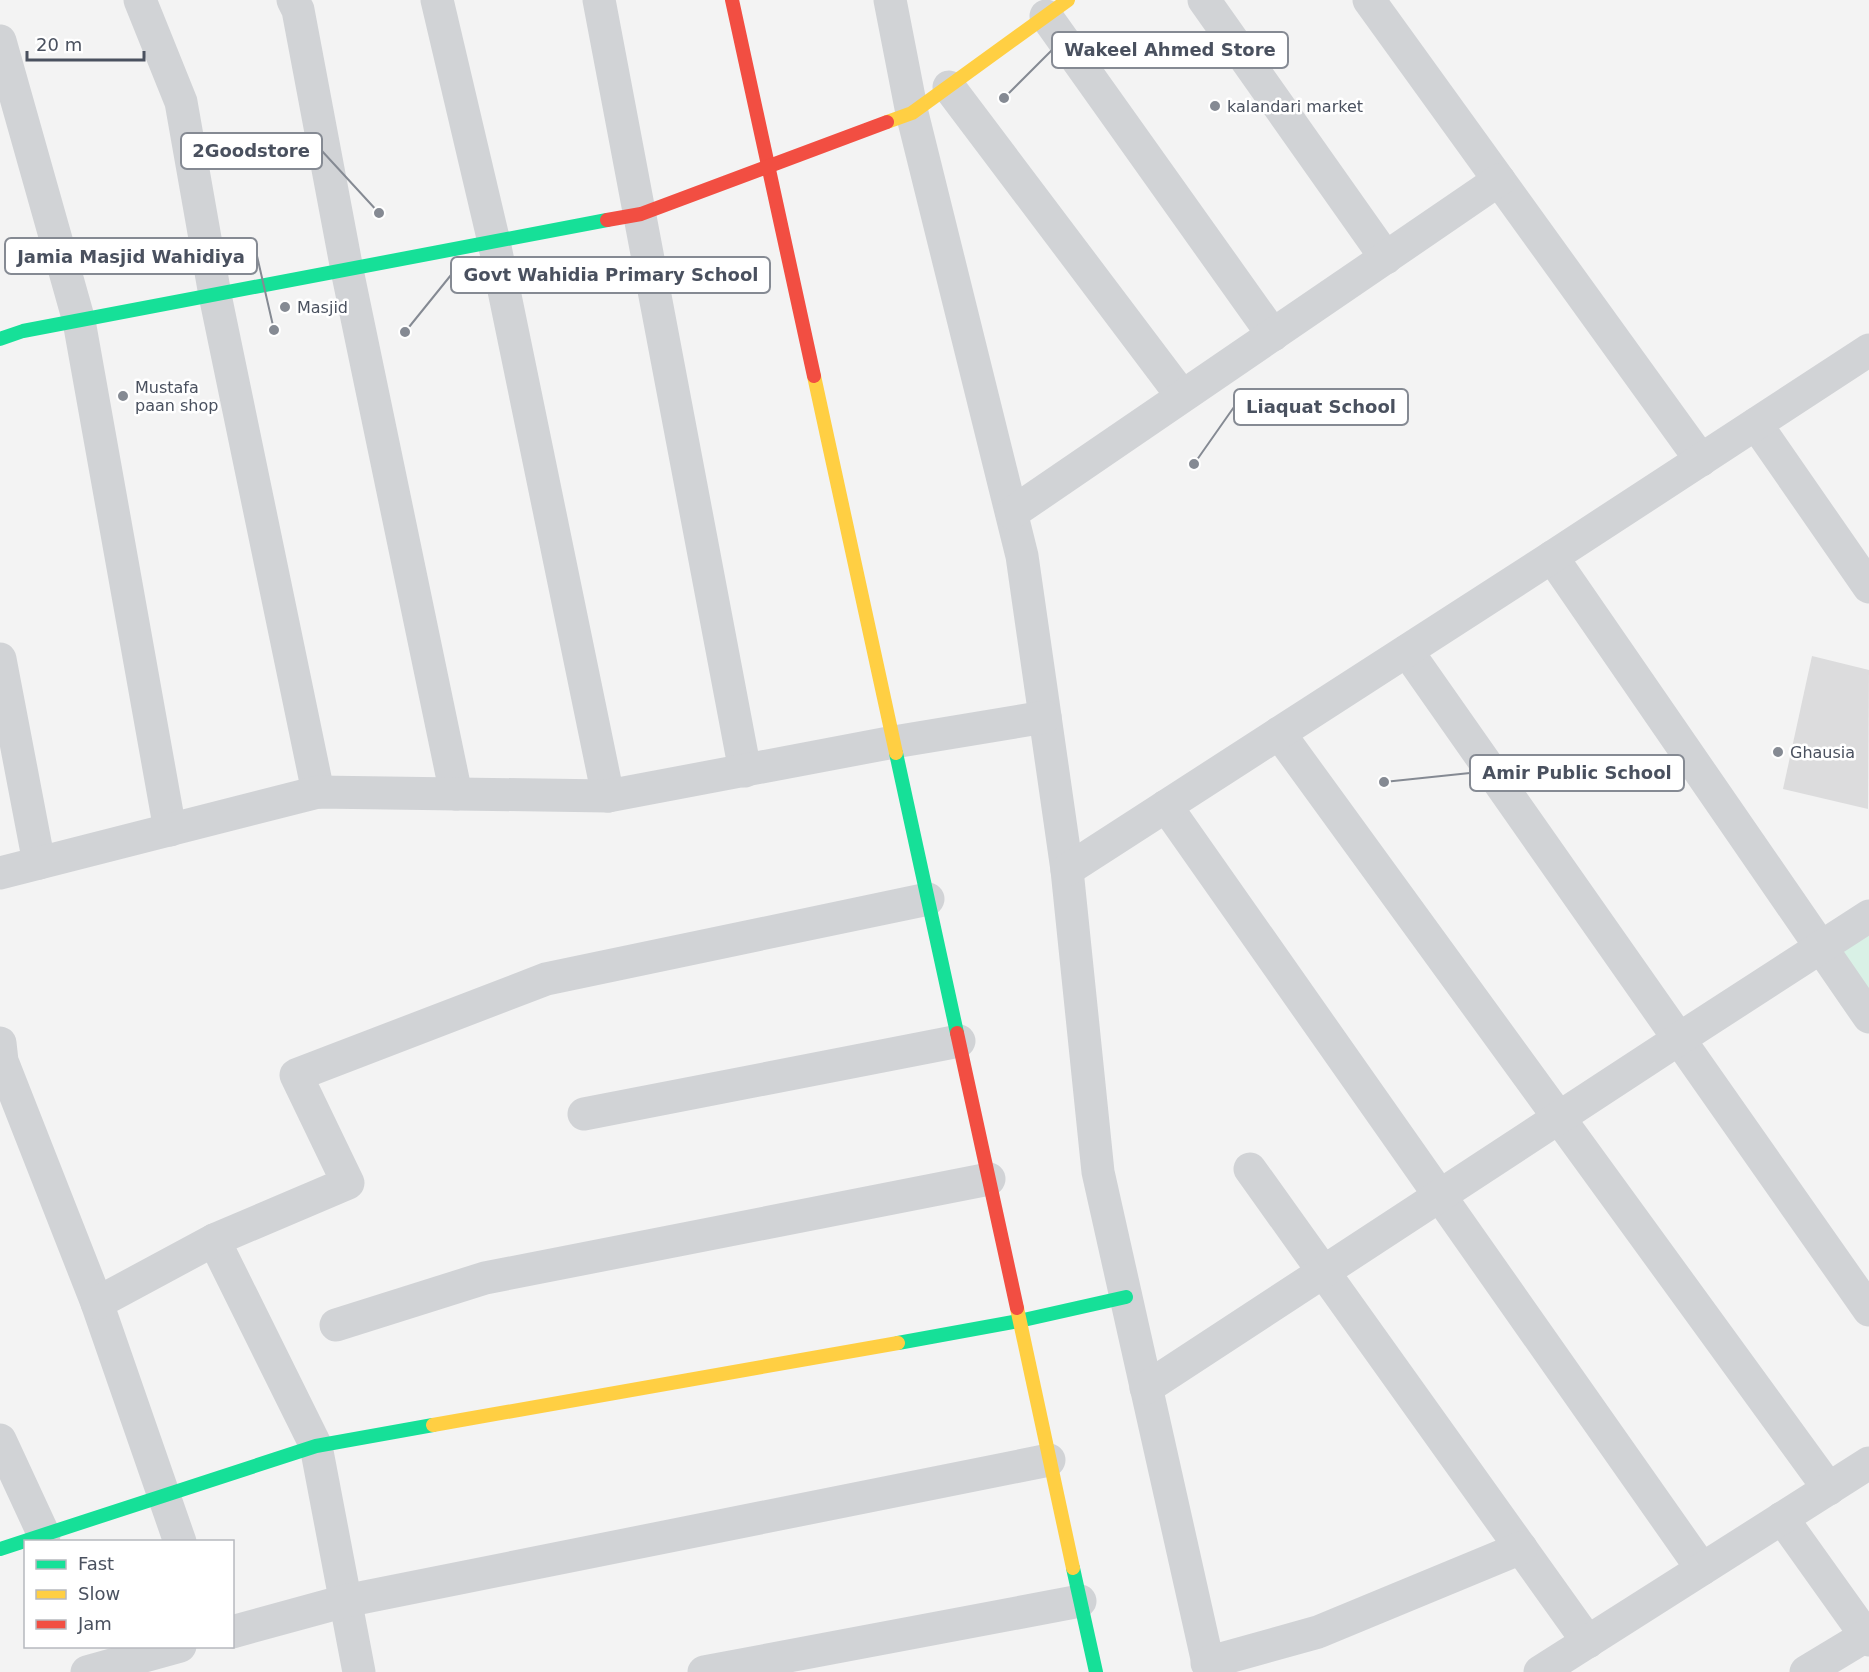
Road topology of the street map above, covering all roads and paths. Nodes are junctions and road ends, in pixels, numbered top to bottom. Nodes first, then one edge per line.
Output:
1 (140, 0) edge
2 (293, 0) edge
3 (437, 0) edge
4 (599, 0) edge
5 (732, 0) edge
6 (890, 0) edge
7 (1204, 0) edge
8 (1369, 0) edge
9 (1057, 8) edge
10 (0, 42) edge
11 (949, 87) junction
12 (912, 113) junction
13 (769, 166) junction
14 (1499, 180) junction
15 (640, 214) junction
16 (494, 242) junction
17 (1386, 258) junction
18 (347, 270) junction
19 (215, 295) junction
20 (79, 321) junction
21 (1273, 335) junction
22 (0, 339) edge
23 (1869, 350) edge
24 (1182, 396) junction
25 (1756, 424) junction
26 (1701, 460) junction
27 (1012, 513) junction
28 (1552, 557) junction
29 (1869, 587) edge
30 (1407, 651) junction
31 (0, 659) edge
32 (1045, 717) junction
33 (1279, 733) junction
34 (894, 742) junction
35 (745, 771) junction
36 (318, 792) junction
37 (456, 794) junction
38 (608, 796) junction
39 (1166, 806) junction
40 (170, 830) junction
41 (39, 863) junction
42 (1067, 870) junction
43 (0, 873) edge
44 (928, 899) junction
45 (1869, 916) edge
46 (1820, 946) junction
47 (1869, 1017) edge
48 (1679, 1039) junction
49 (959, 1041) junction
50 (0, 1043) edge
51 (584, 1114) dead end
52 (1559, 1118) junction
53 (1250, 1168) dead end
54 (989, 1179) junction
55 (1440, 1196) junction
56 (214, 1240) junction
57 (1324, 1272) junction
58 (1126, 1297) junction
59 (97, 1303) junction
60 (1869, 1310) edge
61 (1019, 1321) junction
62 (336, 1325) dead end
63 (1146, 1388) junction
64 (0, 1440) edge
65 (316, 1446) junction
66 (1049, 1460) junction
67 (1869, 1463) edge
68 (1829, 1489) junction
69 (163, 1496) junction
70 (1782, 1518) junction
71 (44, 1534) junction
72 (26, 1540) edge
73 (179, 1540) edge
74 (24, 1541) edge
75 (1521, 1548) junction
76 (0, 1549) edge
77 (1702, 1569) junction
78 (345, 1601) junction
79 (1080, 1601) junction
80 (234, 1631) edge
81 (1868, 1636) edge
82 (1588, 1642) junction
83 (176, 1648) edge
84 (1209, 1667) edge
85 (87, 1672) edge
86 (358, 1672) edge
87 (704, 1672) edge
88 (1096, 1672) edge
89 (1540, 1672) edge
90 (1806, 1672) edge

1 - 19 street
2 - 18 street
3 - 16 street
4 - 15 street
5 - 13 street
6 - 12 street
7 - 17 street
8 - 14 street
9 - 11 street
9 - 21 street
10 - 20 street
11 - 12 street
11 - 24 street
12 - 13 street
12 - 27 street
13 - 15 street
13 - 34 street
14 - 17 street
14 - 26 street
15 - 16 street
15 - 35 street
16 - 18 street
16 - 38 street
17 - 21 street
18 - 19 street
18 - 37 street
19 - 20 street
19 - 36 street
20 - 22 street
20 - 40 street
21 - 24 street
23 - 25 street
24 - 27 street
25 - 26 street
25 - 29 street
26 - 28 street
27 - 32 street
28 - 30 street
28 - 46 street
30 - 33 street
30 - 48 street
31 - 41 street
32 - 34 street
32 - 42 street
33 - 39 street
33 - 52 street
34 - 35 street
34 - 44 street
35 - 38 street
36 - 37 street
36 - 40 street
37 - 38 street
39 - 42 street
39 - 55 street
40 - 41 street
41 - 43 street
42 - 58 street
44 - 49 street
44 - 56 street
45 - 46 street
46 - 47 street
46 - 48 street
48 - 52 street
48 - 60 street
49 - 51 street
49 - 54 street
50 - 59 street
52 - 55 street
52 - 68 street
53 - 57 street
54 - 61 street
54 - 62 street
55 - 57 street
55 - 77 street
56 - 59 street
56 - 65 street
57 - 63 street
57 - 75 street
58 - 61 street
58 - 63 street
59 - 69 street
61 - 65 street
61 - 66 street
63 - 84 street
64 - 71 street
65 - 69 street
65 - 78 street
66 - 78 street
66 - 79 street
67 - 68 street
68 - 70 street
69 - 71 street
69 - 73 street
70 - 77 street
70 - 81 street
71 - 72 street
74 - 76 street
75 - 82 street
75 - 84 street
77 - 82 street
78 - 80 street
78 - 86 street
79 - 87 street
79 - 88 street
81 - 90 street
82 - 89 street
83 - 85 street

